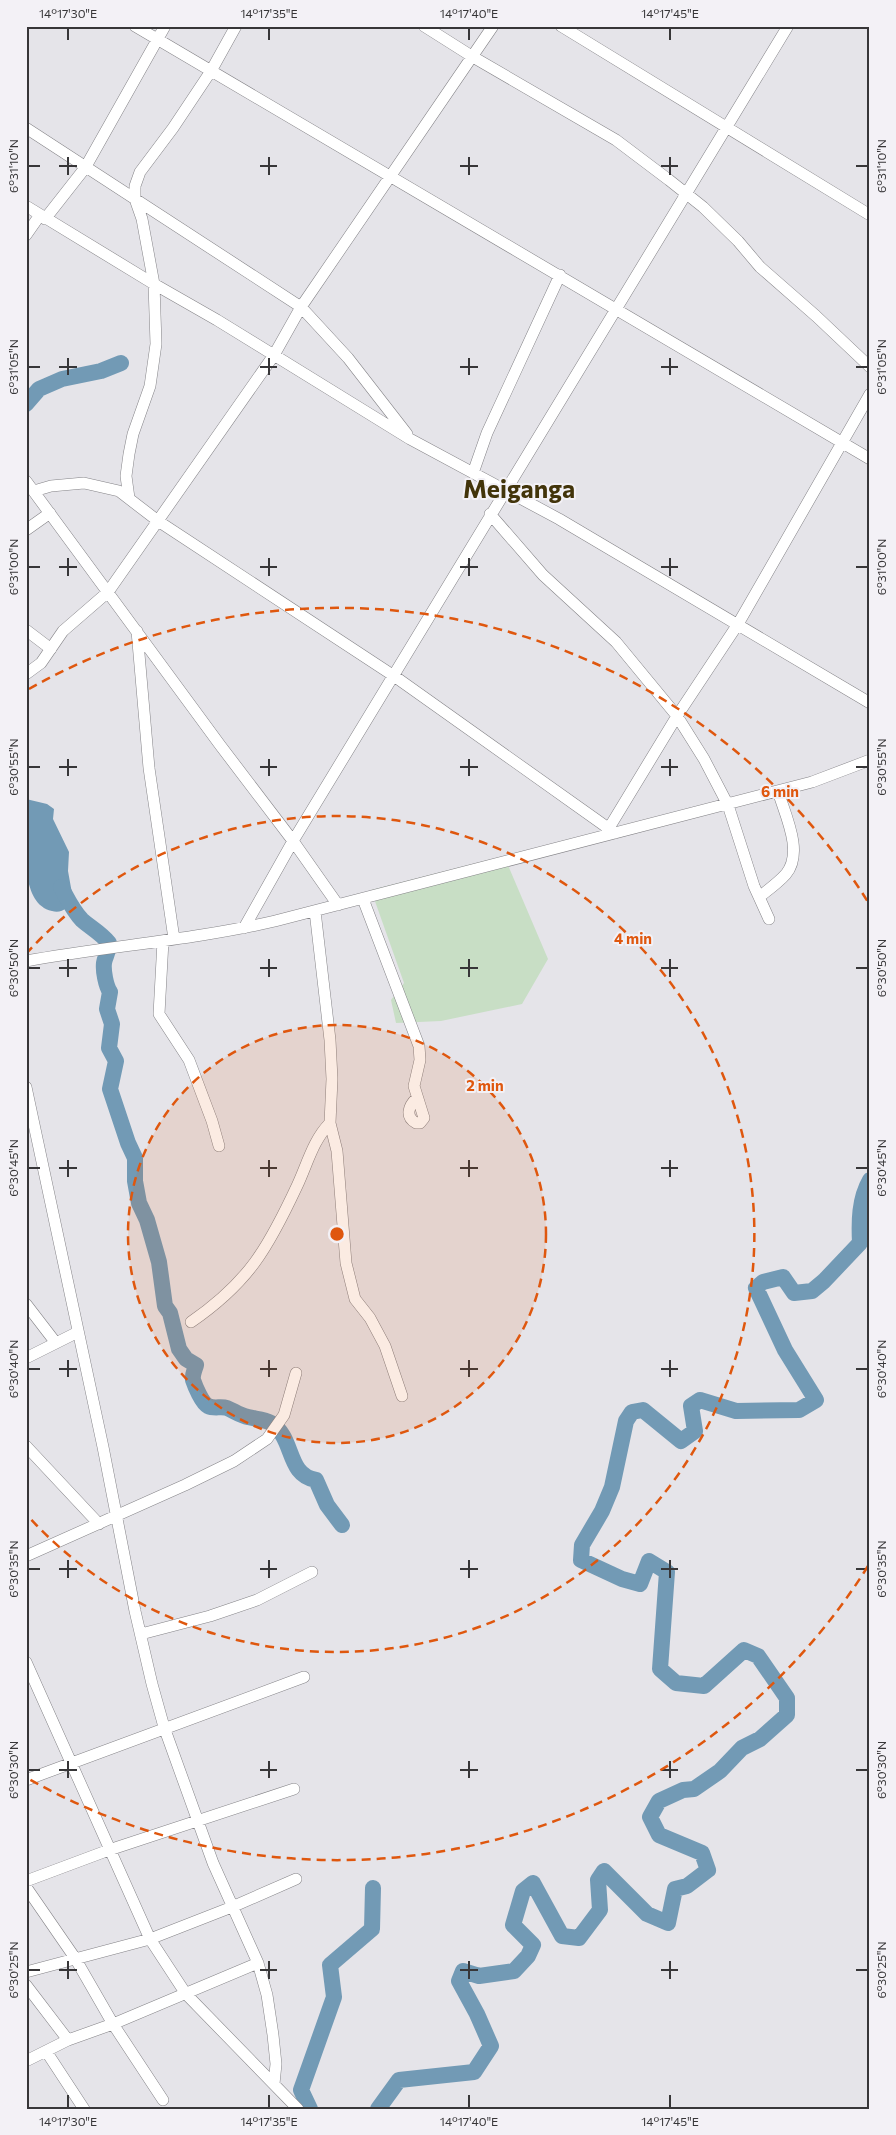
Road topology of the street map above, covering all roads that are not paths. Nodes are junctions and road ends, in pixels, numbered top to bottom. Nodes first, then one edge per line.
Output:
1 (135, 26) edge
2 (165, 26) edge
3 (236, 26) edge
4 (424, 26) edge
5 (493, 26) edge
6 (561, 26) edge
7 (788, 26) edge
8 (157, 40) junction
9 (473, 58) junction
10 (211, 71) junction
11 (727, 127) junction
12 (26, 128) edge
13 (85, 168) junction
14 (389, 177) junction
15 (686, 193) junction
16 (135, 199) junction
17 (26, 206) edge
18 (870, 215) edge
19 (42, 217) junction
20 (26, 235) edge
21 (560, 275) junction
22 (154, 284) junction
23 (301, 307) junction
24 (616, 308) junction
25 (274, 355) junction
26 (870, 368) edge
27 (870, 394) edge
28 (410, 439) junction
29 (842, 443) junction
30 (870, 459) edge
31 (473, 473) junction
32 (26, 480) edge
33 (505, 490) junction
34 (34, 491) junction
35 (129, 498) junction
36 (50, 513) junction
37 (490, 514) junction
38 (158, 521) junction
39 (26, 530) edge
40 (108, 592) junction
41 (738, 624) junction
42 (26, 630) edge
43 (136, 631) junction
44 (51, 649) junction
45 (26, 674) edge
46 (394, 676) junction
47 (870, 703) edge
48 (677, 716) junction
49 (870, 760) edge
50 (778, 791) junction
51 (728, 805) junction
52 (612, 831) junction
53 (293, 841) junction
54 (758, 897) junction
55 (363, 899) junction
56 (338, 905) junction
57 (315, 911) junction
58 (769, 919) dead end
59 (244, 928) junction
60 (169, 940) junction
61 (26, 961) edge
62 (26, 1087) edge
63 (416, 1098) dead end
64 (330, 1123) junction
65 (30, 1128) edge
66 (219, 1146) dead end
67 (26, 1304) edge
68 (191, 1322) dead end
69 (78, 1332) junction
70 (56, 1344) junction
71 (26, 1358) edge
72 (296, 1373) dead end
73 (402, 1396) dead end
74 (26, 1446) edge
75 (117, 1514) junction
76 (98, 1524) junction
77 (26, 1556) edge
78 (312, 1572) dead end
79 (140, 1634) junction
80 (26, 1662) edge
81 (304, 1677) dead end
82 (164, 1728) junction
83 (73, 1762) junction
84 (26, 1780) edge
85 (294, 1789) dead end
86 (197, 1819) junction
87 (109, 1850) junction
88 (296, 1879) dead end
89 (26, 1881) edge
90 (26, 1887) edge
91 (232, 1907) junction
92 (150, 1939) junction
93 (75, 1958) junction
94 (258, 1963) junction
95 (26, 1972) edge
96 (26, 1984) edge
97 (186, 1994) junction
98 (113, 2024) junction
99 (68, 2040) junction
100 (46, 2051) junction
101 (26, 2061) edge
102 (275, 2085) junction
103 (163, 2100) dead end
104 (298, 2108) edge
105 (84, 2109) edge

1 - 8 street
2 - 8 street
3 - 10 street
4 - 9 street
5 - 9 street
6 - 11 street
7 - 11 street
8 - 10 street
8 - 13 street
9 - 14 street
9 - 15 street
10 - 14 street
10 - 16 street
11 - 15 street
11 - 18 street
12 - 13 street
13 - 16 street
13 - 19 street
14 - 21 street
14 - 23 street
15 - 24 street
15 - 26 street
16 - 22 street
16 - 23 street
17 - 19 street
19 - 20 street
19 - 22 street
21 - 24 street
21 - 31 street
22 - 25 street
22 - 35 street
23 - 25 street
23 - 28 street
24 - 29 street
24 - 33 street
25 - 28 street
25 - 38 street
27 - 29 street
28 - 31 street
29 - 30 street
29 - 41 street
31 - 33 street
32 - 34 street
33 - 37 street
33 - 41 street
34 - 35 street
34 - 36 street
35 - 38 street
36 - 39 street
36 - 40 street
37 - 46 street
37 - 48 street
38 - 40 street
38 - 46 street
40 - 43 street
40 - 44 street
41 - 47 street
41 - 48 street
42 - 44 street
43 - 53 street
43 - 60 street
44 - 45 street
46 - 52 street
46 - 53 street
48 - 51 street
48 - 52 street
49 - 50 street
50 - 51 street
50 - 54 street
51 - 52 street
51 - 54 street
52 - 55 street
53 - 56 street
53 - 59 street
54 - 58 street
55 - 56 street
55 - 63 street
56 - 57 street
57 - 59 street
57 - 64 street
59 - 60 street
60 - 61 street
60 - 66 street
62 - 65 street
64 - 68 street
64 - 73 street
65 - 69 street
67 - 70 street
69 - 70 street
69 - 75 street
70 - 71 street
72 - 75 street
74 - 76 street
75 - 76 street
75 - 79 street
76 - 77 street
78 - 79 street
79 - 82 street
80 - 83 street
81 - 82 street
82 - 83 street
82 - 86 street
83 - 84 street
83 - 87 street
85 - 86 street
86 - 87 street
86 - 91 street
87 - 89 street
87 - 92 street
88 - 91 street
90 - 93 street
91 - 92 street
91 - 94 street
92 - 93 street
92 - 97 street
93 - 95 street
93 - 98 street
94 - 97 street
94 - 102 street
96 - 99 street
97 - 98 street
97 - 102 street
98 - 99 street
98 - 103 street
99 - 100 street
100 - 101 street
100 - 105 street
102 - 104 street

